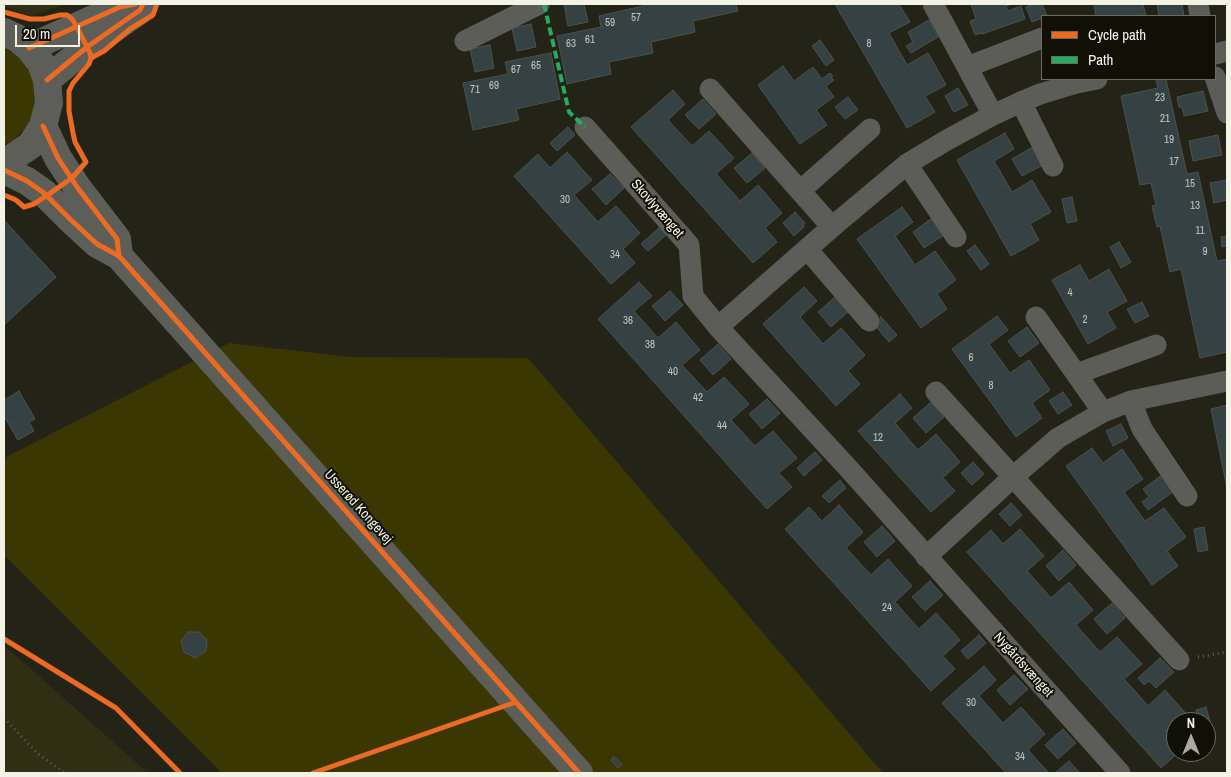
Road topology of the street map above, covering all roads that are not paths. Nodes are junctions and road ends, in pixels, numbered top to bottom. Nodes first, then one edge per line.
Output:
1 (135, 4) edge
2 (142, 4) edge
3 (540, 4) edge
4 (933, 4) edge
5 (4, 32) edge
6 (1041, 38) edge
7 (465, 41) dead end
8 (29, 48) junction
9 (967, 67) junction
10 (48, 80) junction
11 (1092, 80) edge
12 (1216, 80) edge
13 (710, 89) dead end
14 (1021, 102) junction
15 (1227, 113) edge
16 (993, 115) junction
17 (43, 126) junction
18 (585, 127) dead end
19 (870, 129) dead end
20 (4, 161) edge
21 (907, 164) junction
22 (1053, 166) dead end
23 (4, 170) edge
24 (800, 190) junction
25 (832, 227) junction
26 (956, 237) dead end
27 (807, 249) junction
28 (119, 256) junction
29 (1036, 317) dead end
30 (869, 321) dead end
31 (718, 327) junction
32 (1156, 345) dead end
33 (1076, 374) junction
34 (1227, 381) edge
35 (936, 392) dead end
36 (1131, 402) junction
37 (1103, 412) junction
38 (849, 469) joint
39 (1013, 477) junction
40 (1187, 496) dead end
41 (926, 557) junction
42 (1179, 660) dead end
43 (579, 773) edge
44 (1120, 773) edge

1 - 8 main road
2 - 10 main road
3 - 7 street
4 - 9 street
5 - 8 main road
6 - 9 street
8 - 10 main road
9 - 16 street
10 - 17 main road
11 - 14 street
12 - 15 street
13 - 24 street
14 - 16 street
14 - 22 street
16 - 21 street
17 - 20 main road
17 - 28 main road, Usserød Kongevej
18 - 31 street, Skovlyvænget
19 - 24 street
21 - 25 street
21 - 26 street
23 - 28 main road, Usserød Kongevej
24 - 25 street
25 - 27 street
27 - 30 street
27 - 31 street
28 - 43 main road, Usserød Kongevej
29 - 33 street
31 - 38 street, Skovlyvænget
32 - 33 street
33 - 37 street
34 - 36 street
35 - 39 street
36 - 37 street
36 - 40 street
37 - 39 street
38 - 41 street, Nygårdsvænget
39 - 41 street
39 - 42 street
41 - 44 street, Nygårdsvænget

